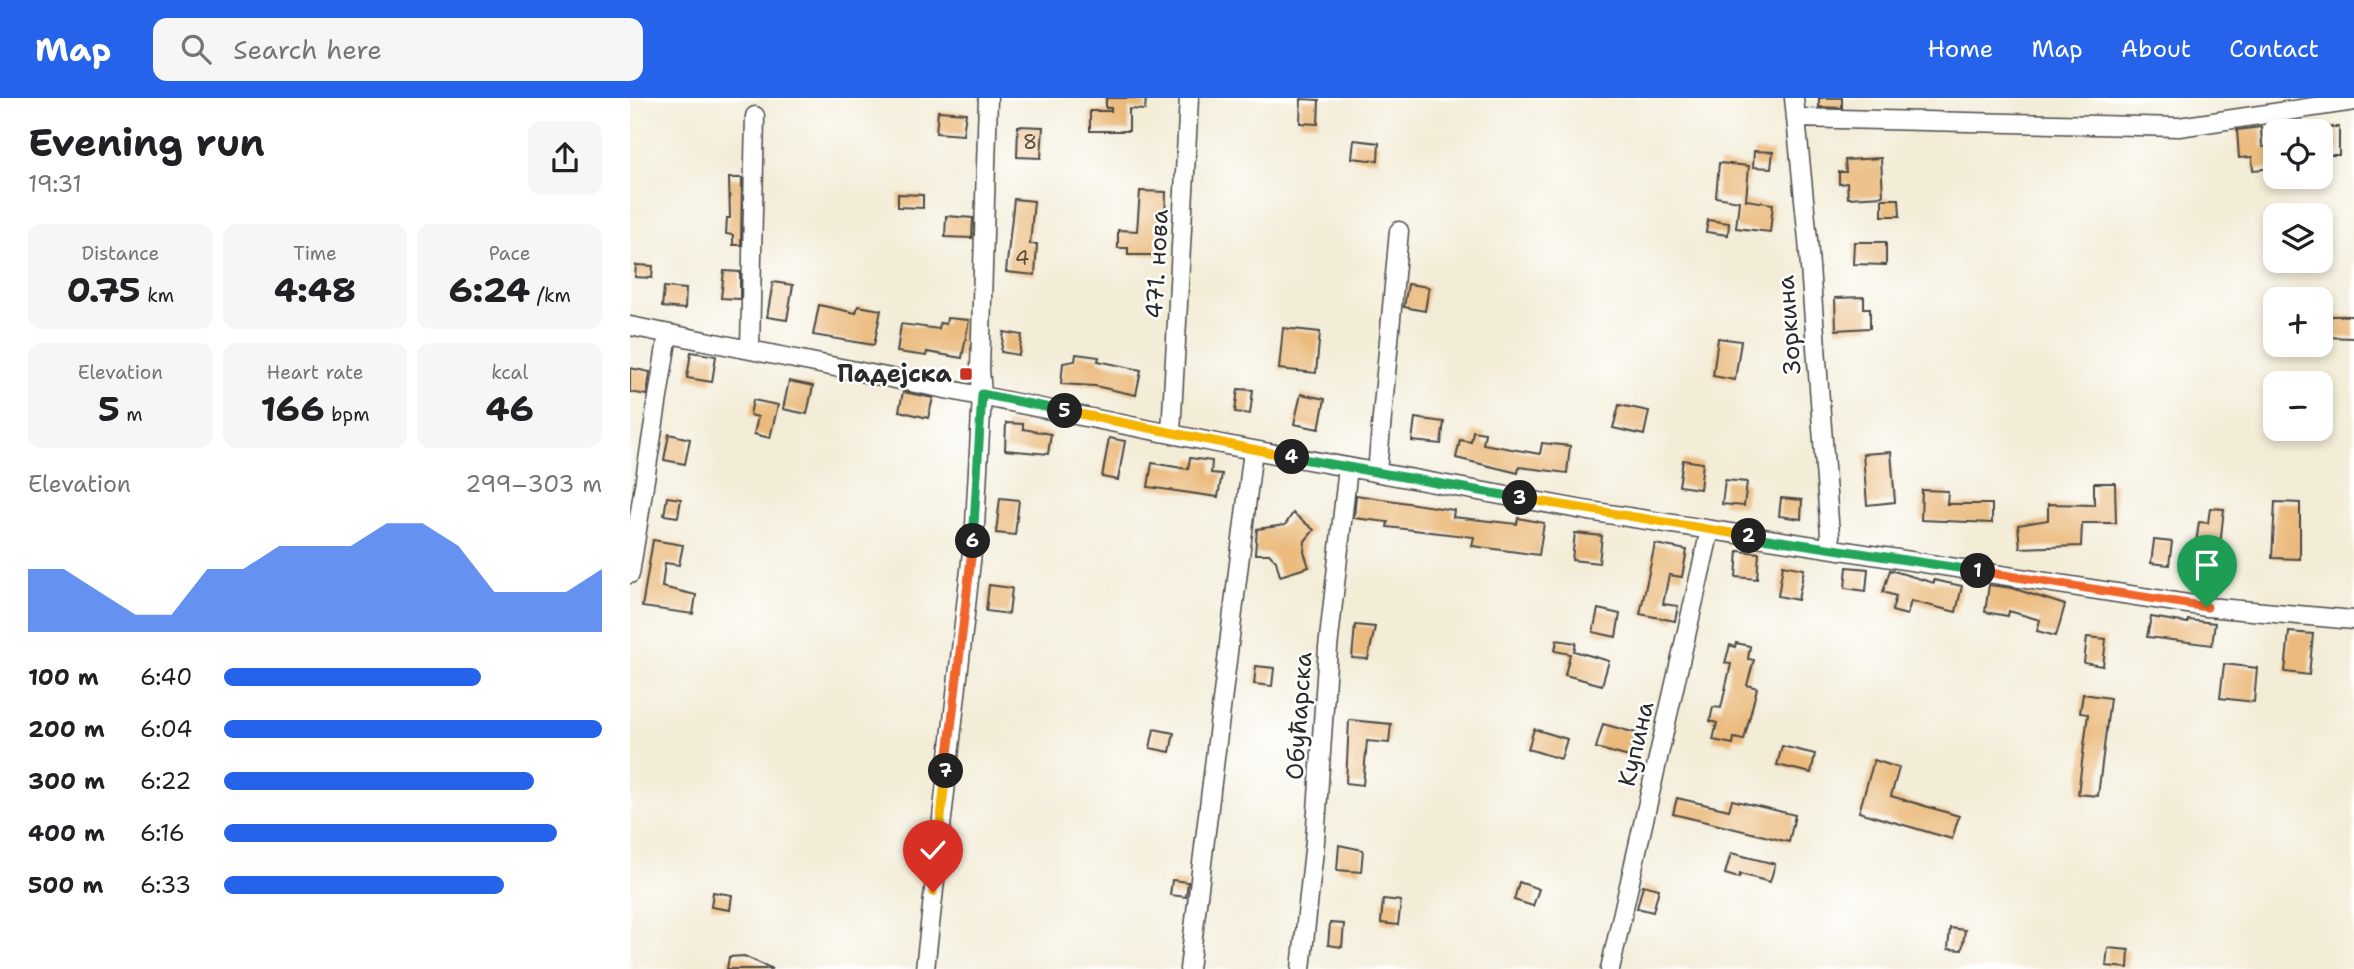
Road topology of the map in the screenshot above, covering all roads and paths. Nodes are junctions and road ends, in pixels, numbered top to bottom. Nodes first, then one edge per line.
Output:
1 (988, 98) edge
2 (1189, 98) edge
3 (1794, 98) edge
4 (2354, 101) edge
5 (755, 116) dead end
6 (1796, 118) junction
7 (1399, 231) dead end
8 (630, 326) edge
9 (668, 334) junction
10 (750, 349) junction
11 (982, 394) junction
12 (1171, 433) junction
13 (1253, 450) junction
14 (1348, 467) junction
15 (1377, 472) junction
16 (1710, 530) junction
17 (1831, 548) junction
18 (630, 574) edge
19 (2354, 620) edge
20 (925, 969) edge
21 (1189, 969) edge
22 (1301, 969) edge
23 (1610, 969) edge

1 - 11 street
2 - 12 street, 471. нова
3 - 6 street, Зоркина
4 - 6 street
5 - 10 street
6 - 17 street, Зоркина
7 - 15 street
8 - 9 street
9 - 10 street
9 - 18 street
10 - 11 street
11 - 12 street
11 - 20 street
12 - 13 street
13 - 14 street
13 - 21 street
14 - 15 street
14 - 22 street, Обућарска
15 - 16 street
16 - 17 street
16 - 23 street, Купина
17 - 19 street

